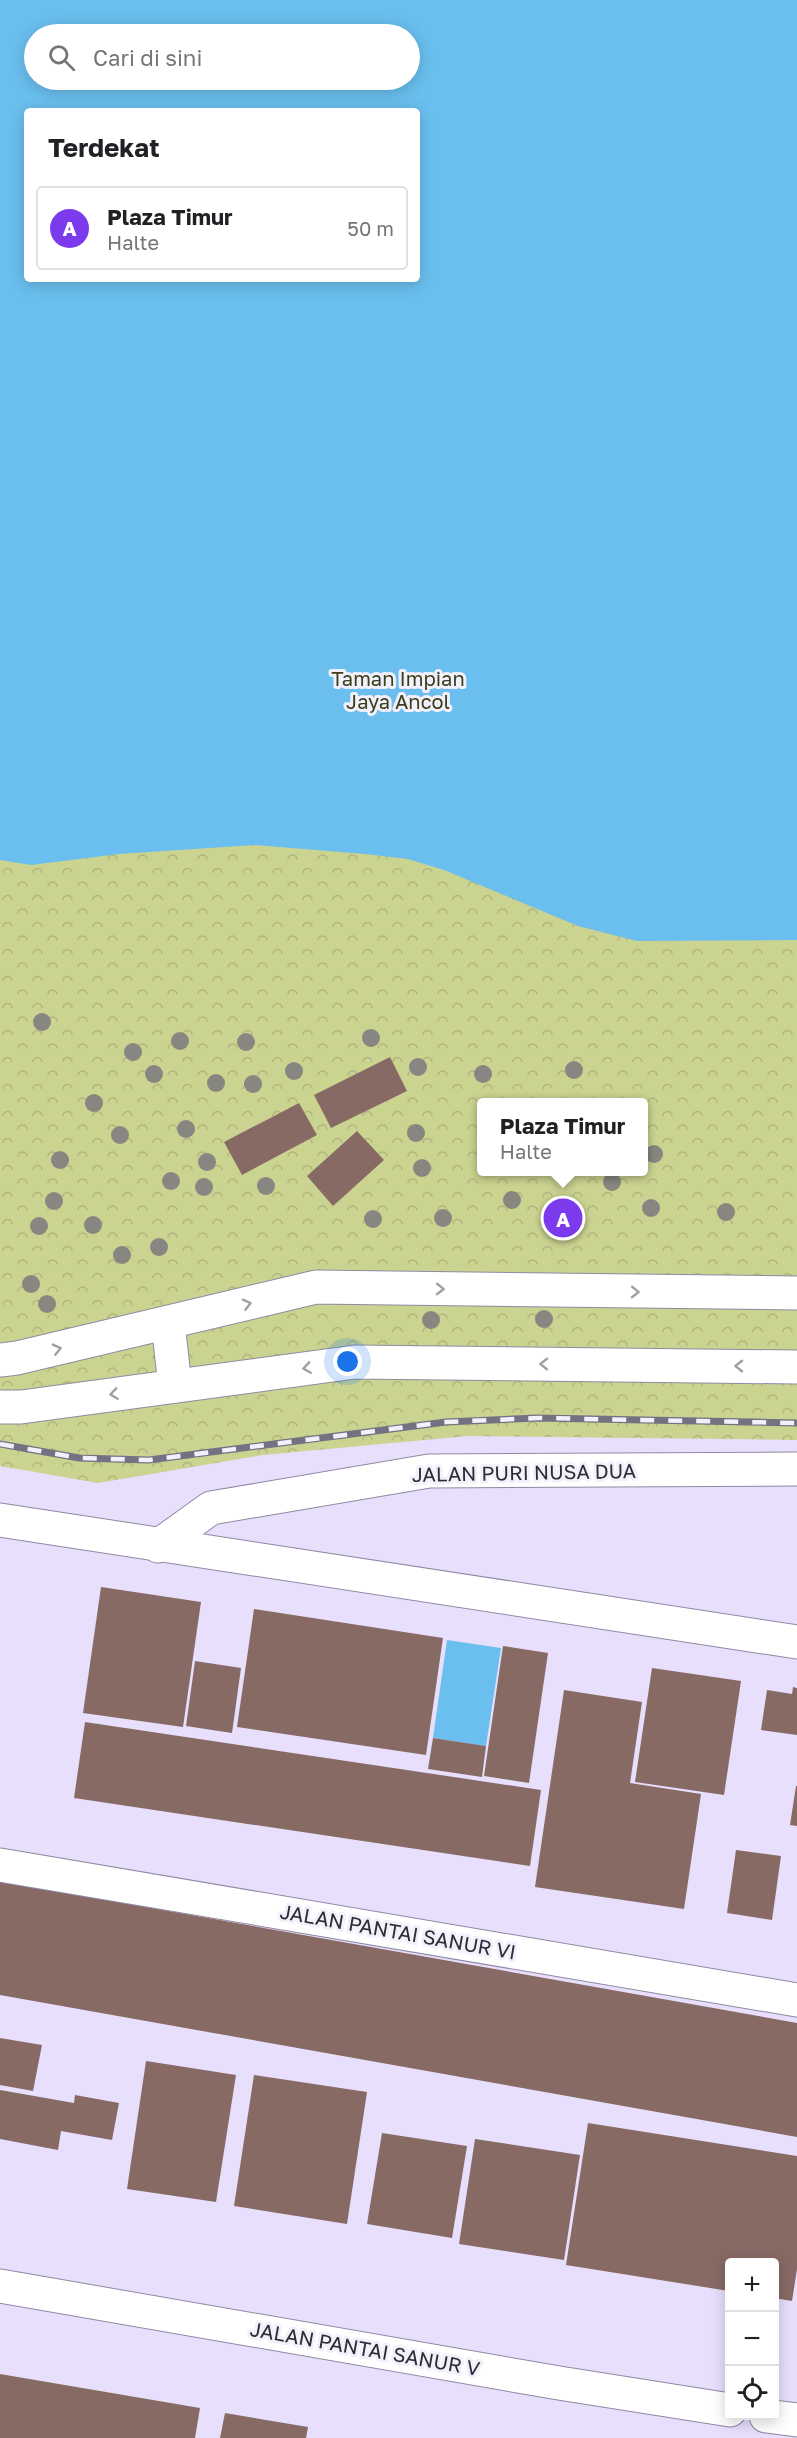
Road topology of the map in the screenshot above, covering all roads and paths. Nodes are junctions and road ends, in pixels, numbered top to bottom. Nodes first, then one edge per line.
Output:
1 (797, 1293) edge
2 (168, 1323) junction
3 (0, 1360) edge
4 (797, 1366) edge
5 (175, 1386) junction
6 (0, 1407) edge
7 (797, 1469) edge
8 (0, 1520) edge
9 (158, 1546) junction
10 (797, 1642) edge
11 (0, 1865) edge
12 (797, 2000) edge
13 (0, 2286) edge
14 (725, 2409) edge
15 (779, 2417) edge
16 (797, 2420) edge

2 -> 1 street
3 -> 2 street
2 - 5 street
4 -> 5 street
5 -> 6 street
7 - 9 street, JALAN PURI NUSA DUA
8 - 9 street
9 - 10 street
11 - 12 street, JALAN PANTAI SANUR VI
13 - 14 street, JALAN PANTAI SANUR V
15 - 16 street

